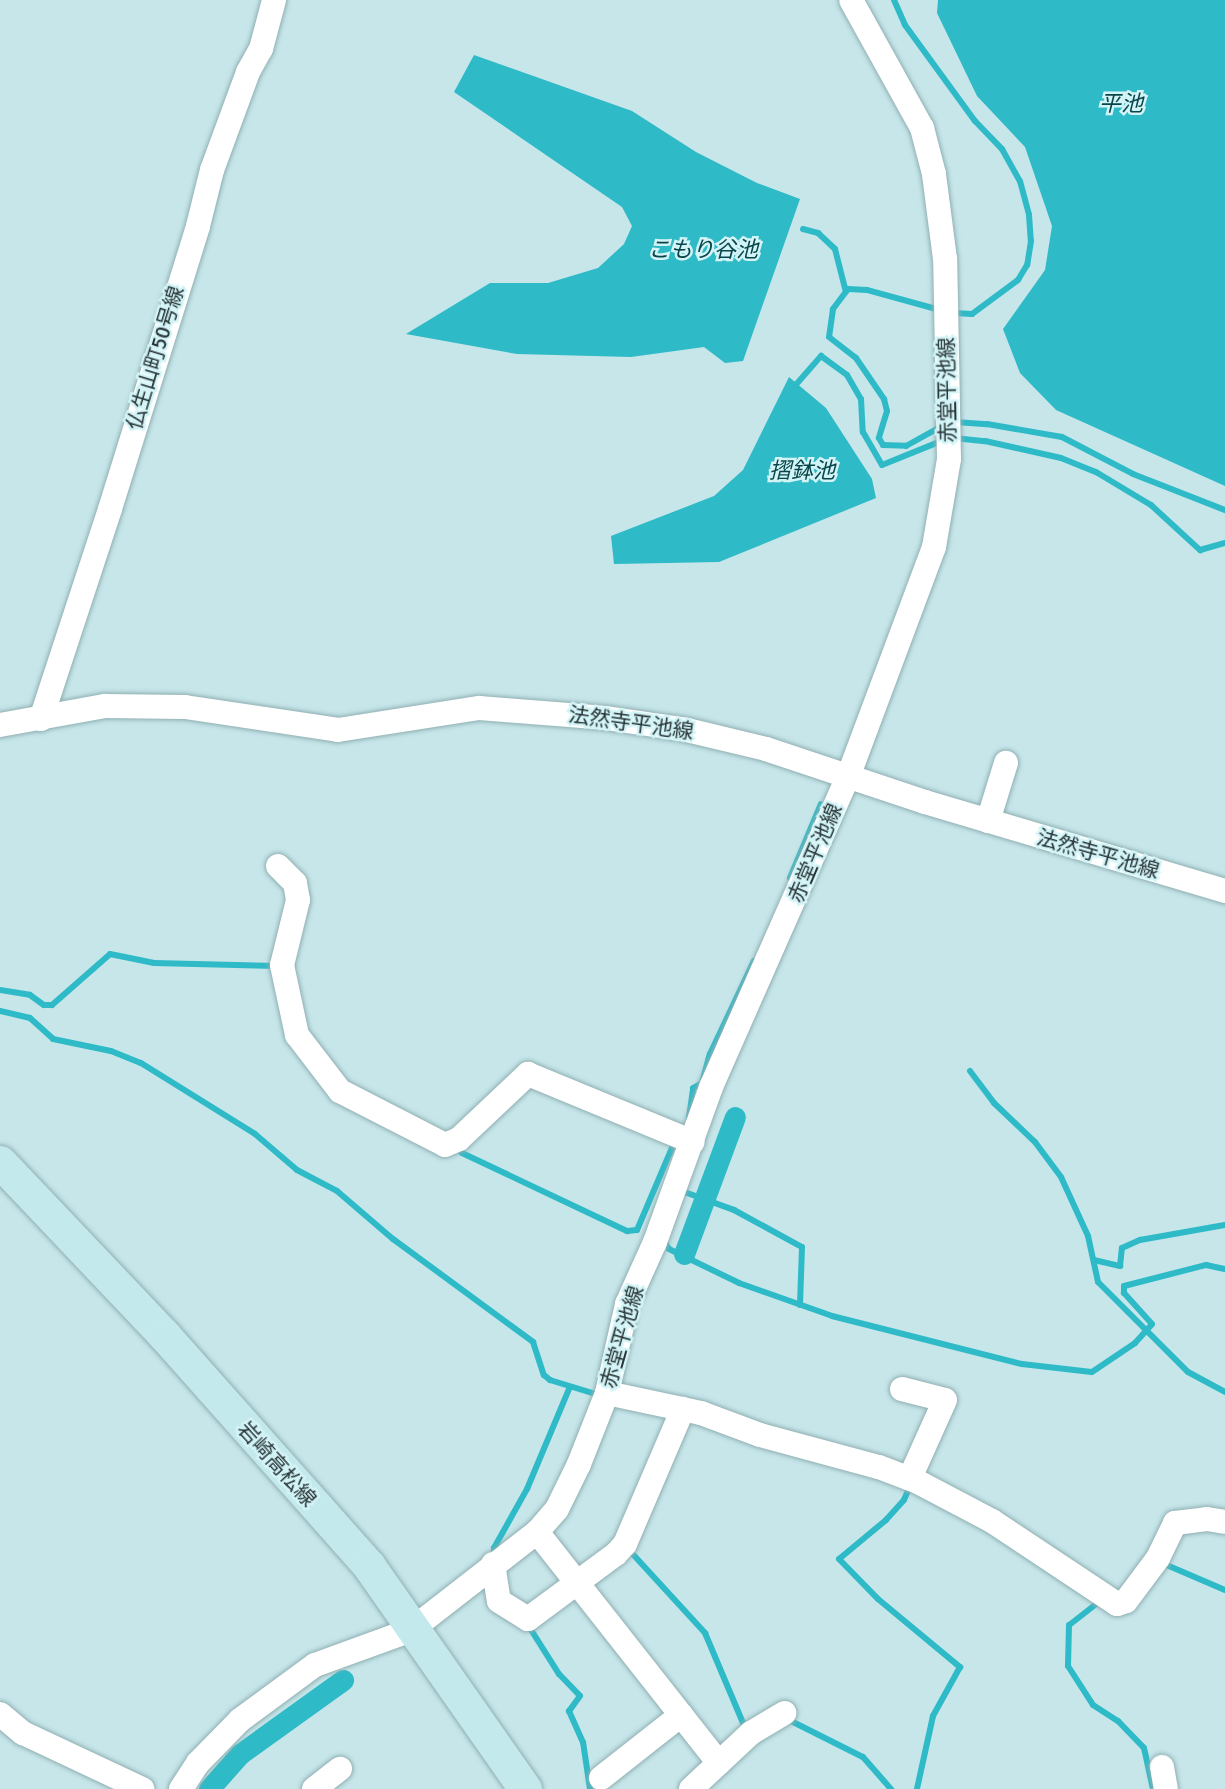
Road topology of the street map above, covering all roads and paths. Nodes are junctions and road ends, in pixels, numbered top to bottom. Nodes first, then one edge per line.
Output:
1 (274, 0) edge
2 (851, 0) edge
3 (20, 722) edge
4 (1006, 763) dead end
5 (848, 777) junction
6 (988, 821) junction
7 (278, 866) dead end
8 (1225, 891) edge
9 (693, 1142) junction
10 (0, 1162) edge
11 (902, 1389) dead end
12 (606, 1394) junction
13 (683, 1409) junction
14 (910, 1478) junction
15 (1225, 1522) edge
16 (537, 1532) junction
17 (493, 1564) junction
18 (576, 1584) junction
19 (411, 1630) junction
20 (784, 1713) dead end
21 (0, 1714) edge
22 (681, 1715) junction
23 (340, 1769) dead end
24 (601, 1778) dead end
25 (710, 1779) edge
26 (142, 1789) edge
27 (181, 1789) edge
28 (314, 1789) edge
29 (525, 1789) edge

1 - 3 street, 仏生山町50号線
2 - 5 street, 赤堂平池線
3 - 5 street, 法然寺平池線
4 - 6 street
5 - 6 street, 法然寺平池線
5 - 9 street, 赤堂平池線
6 - 8 street, 法然寺平池線
7 - 9 street
9 - 12 street, 赤堂平池線
10 - 19 main road, 岩崎高松線
11 - 14 street
12 - 13 street
12 - 16 street, 赤堂平池線
13 - 14 street
13 - 18 street
14 - 15 street
16 - 17 street, 赤堂平池線
16 - 18 street
17 - 18 street
17 - 19 street, 赤堂平池線
18 - 22 street
19 - 27 street, 赤堂平池線
19 - 29 main road, 岩崎高松線
20 - 25 street
21 - 26 street
22 - 24 street
22 - 25 street
23 - 28 street

